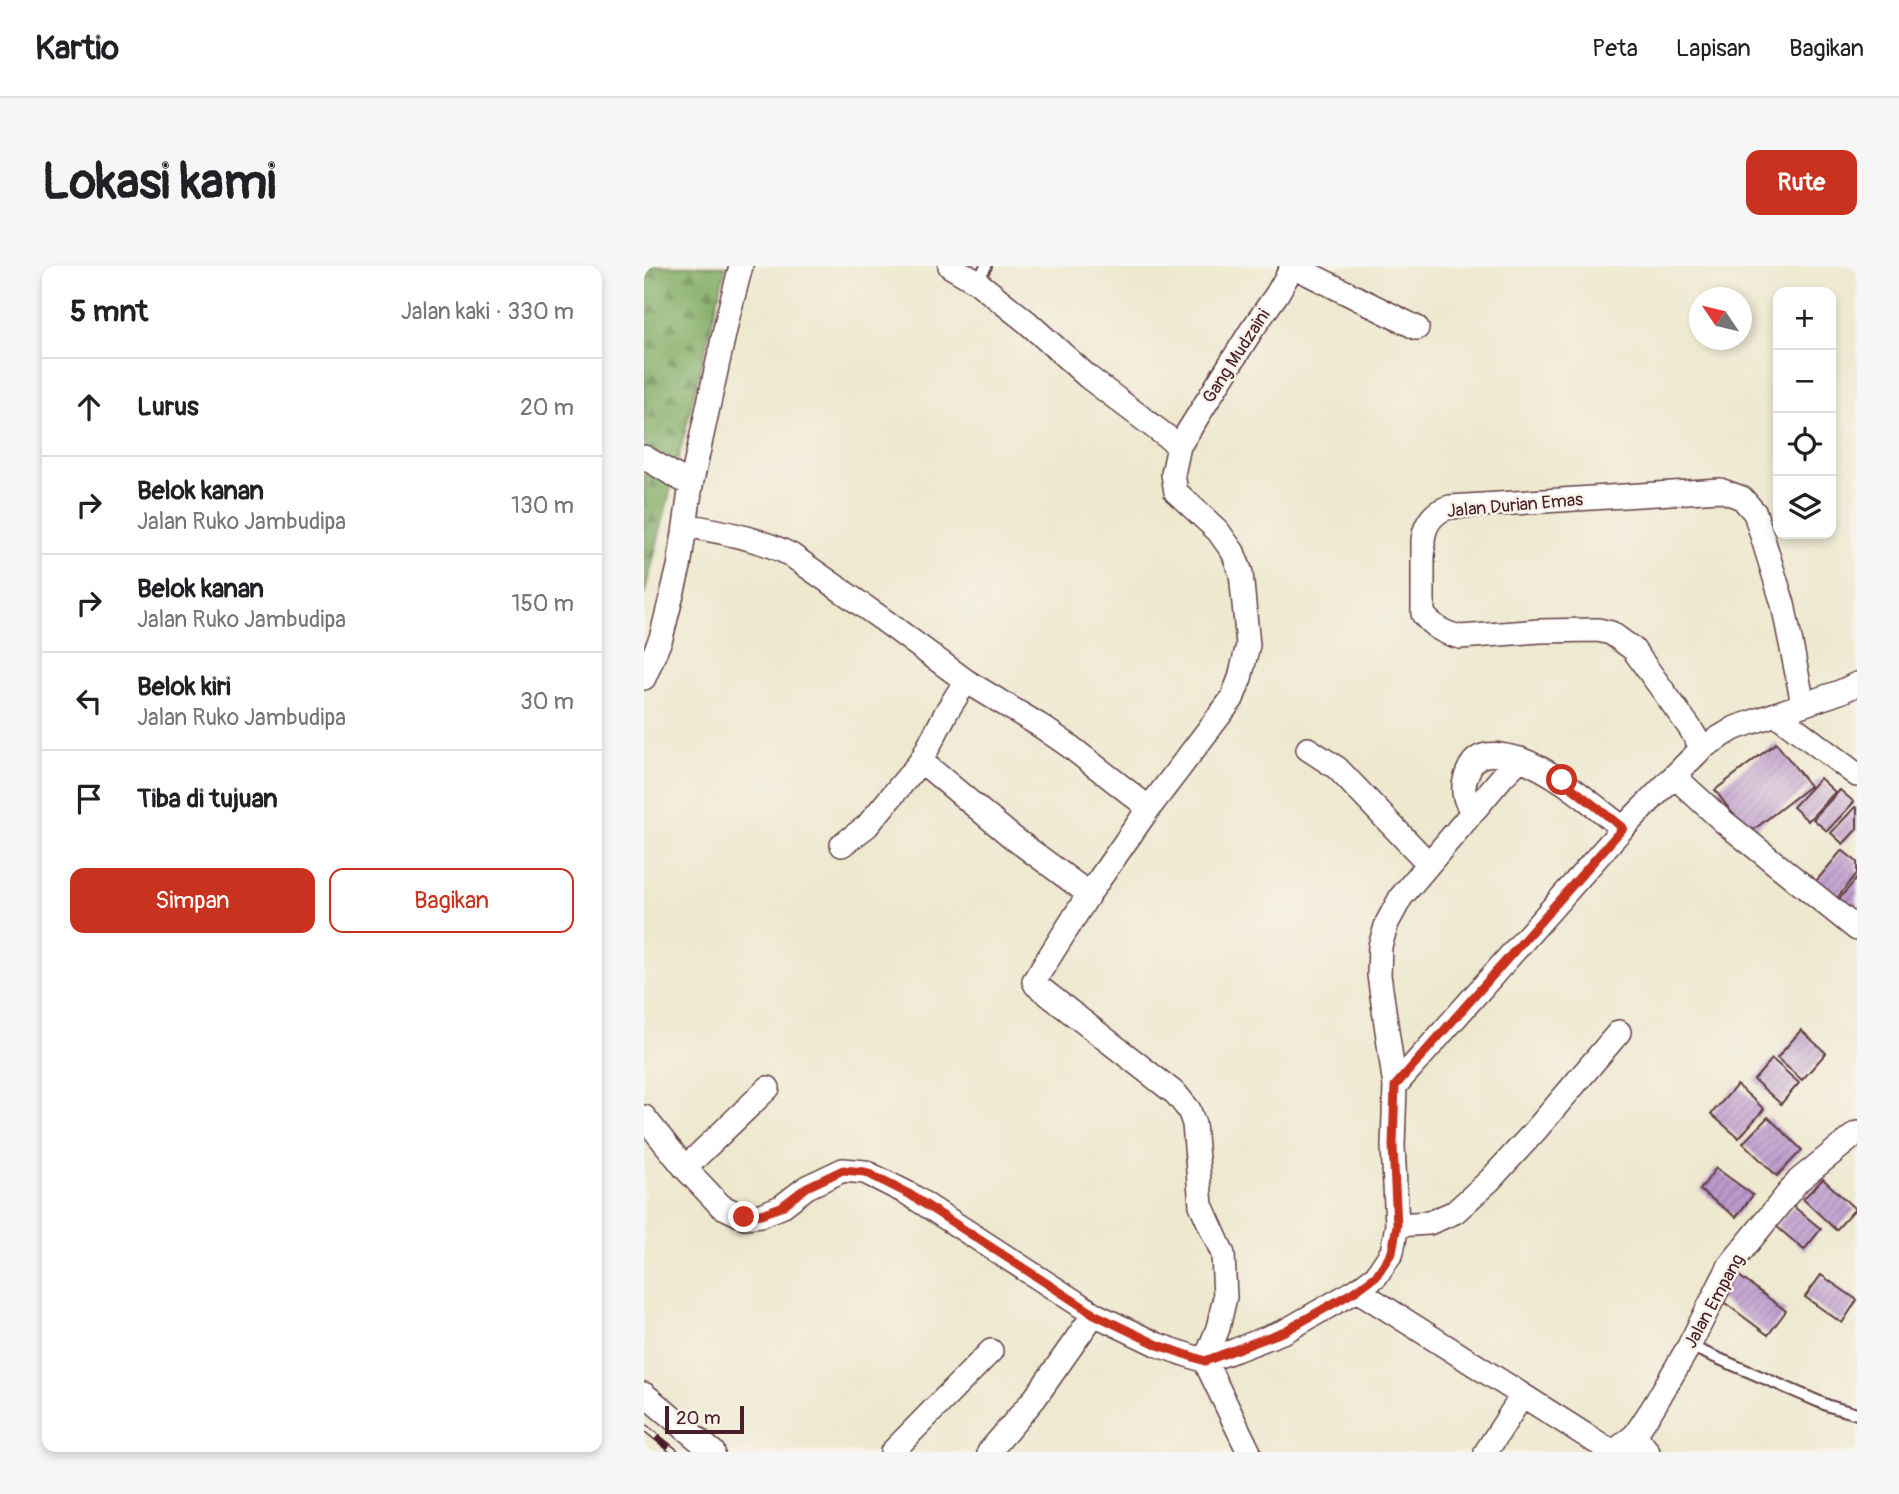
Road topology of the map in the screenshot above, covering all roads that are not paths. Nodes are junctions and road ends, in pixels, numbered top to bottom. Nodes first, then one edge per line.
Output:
1 (741, 266) edge
2 (950, 266) edge
3 (1293, 266) edge
4 (981, 274) edge
5 (1417, 328) dead end
6 (1179, 446) junction
7 (644, 457) edge
8 (691, 485) junction
9 (686, 525) junction
10 (644, 678) edge
11 (966, 681) junction
12 (1849, 688) edge
13 (1803, 704) junction
14 (1776, 714) junction
15 (1702, 748) junction
16 (1308, 749) dead end
17 (1520, 759) junction
18 (922, 761) junction
19 (1857, 775) edge
20 (1674, 776) junction
21 (1149, 808) junction
22 (1473, 813) junction
23 (1623, 828) junction
24 (842, 845) dead end
25 (1428, 863) junction
26 (1090, 894) junction
27 (1857, 929) edge
28 (1619, 1032) dead end
29 (1395, 1086) junction
30 (768, 1088) dead end
31 (644, 1117) edge
32 (1857, 1133) edge
33 (685, 1168) junction
34 (1397, 1225) junction
35 (1357, 1290) junction
36 (1094, 1314) junction
37 (1689, 1346) junction
38 (991, 1352) dead end
39 (1205, 1361) junction
40 (644, 1394) edge
41 (1522, 1396) junction
42 (1857, 1414) edge
43 (1641, 1443) edge
44 (713, 1452) edge
45 (892, 1452) edge
46 (989, 1452) edge
47 (1249, 1452) edge
48 (1486, 1452) edge
49 (1613, 1452) edge

1 - 8 street
2 - 4 street
3 - 5 street
3 - 6 street, Gang Mudzaini
4 - 6 street
6 - 21 street
7 - 8 street
8 - 9 street
9 - 10 street
9 - 11 street
11 - 18 street
11 - 21 street
12 - 13 street
13 - 14 street
13 - 15 street, Jalan Durian Emas
14 - 15 street
14 - 19 street
15 - 20 street
16 - 25 street
17 - 22 street
17 - 22 street
17 - 23 street
18 - 24 street
18 - 26 street
20 - 23 street
20 - 27 street
21 - 26 street
22 - 25 street
23 - 29 street
25 - 29 street
26 - 39 street
28 - 34 street
29 - 34 street
30 - 33 street
31 - 33 street
32 - 37 street, Jalan Empang
33 - 36 street
34 - 35 street
35 - 39 street
35 - 41 street, Jalan Empang
36 - 39 street
36 - 46 street
37 - 42 lane
37 - 43 street, Jalan Empang
38 - 45 street
39 - 47 street
40 - 44 street
41 - 48 street
41 - 49 street, Jalan Empang
43 - 49 street, Jalan Empang

